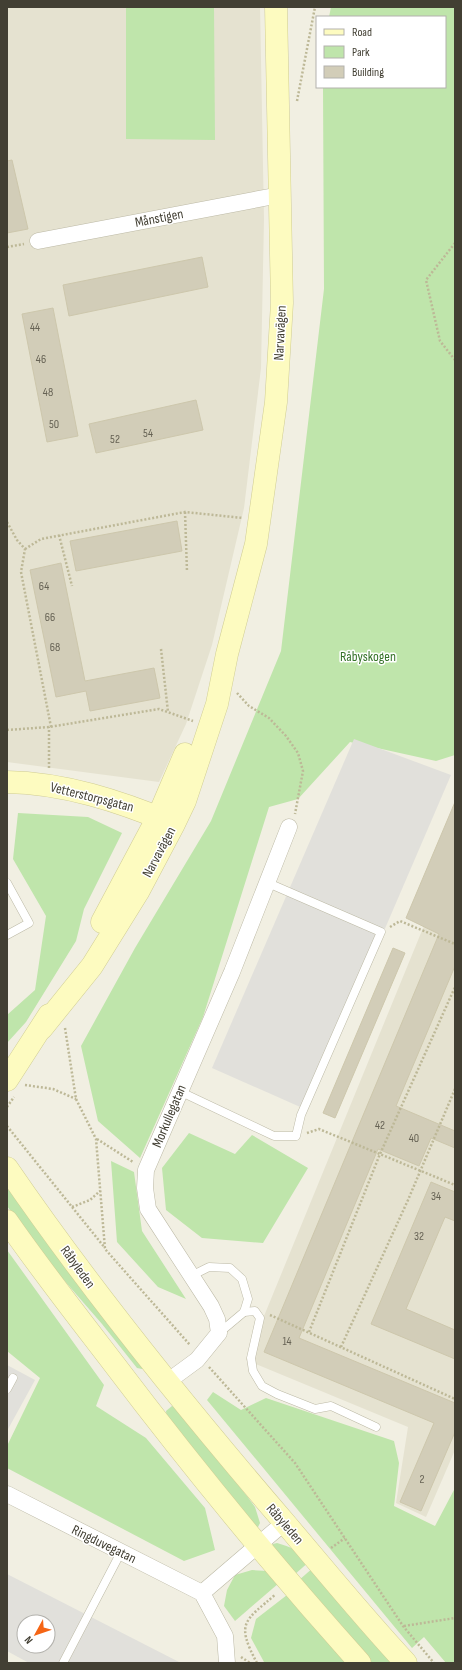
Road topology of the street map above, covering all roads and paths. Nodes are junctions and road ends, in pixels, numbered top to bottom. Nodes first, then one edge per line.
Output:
1 (276, 7) edge
2 (315, 7) edge
3 (297, 101) dead end
4 (280, 195) junction
5 (38, 241) dead end
6 (455, 243) edge
7 (455, 360) edge
8 (185, 512) junction
9 (7, 522) edge
10 (259, 522) junction
11 (59, 535) junction
12 (25, 550) junction
13 (187, 572) dead end
14 (72, 586) dead end
15 (162, 649) dead end
16 (226, 654) junction
17 (234, 690) dead end
18 (168, 712) junction
19 (196, 723) junction
20 (50, 727) junction
21 (7, 730) edge
22 (49, 768) dead end
23 (7, 782) edge
24 (166, 821) junction
25 (289, 828) joint
26 (268, 882) junction
27 (7, 883) edge
28 (381, 932) junction
29 (7, 935) edge
30 (455, 944) edge
31 (455, 987) edge
32 (15, 1083) edge
33 (455, 1089) edge
34 (179, 1091) junction
35 (76, 1099) dead end
36 (7, 1126) edge
37 (296, 1136) junction
38 (96, 1139) dead end
39 (380, 1154) junction
40 (7, 1168) edge
41 (146, 1170) junction
42 (420, 1170) junction
43 (455, 1185) edge
44 (100, 1191) dead end
45 (72, 1206) junction
46 (7, 1221) edge
47 (105, 1249) dead end
48 (191, 1276) junction
49 (255, 1311) junction
50 (244, 1312) junction
51 (309, 1332) junction
52 (219, 1333) junction
53 (341, 1347) junction
54 (13, 1378) dead end
55 (167, 1382) junction
56 (7, 1389) edge
57 (455, 1399) edge
58 (143, 1402) junction
59 (376, 1427) dead end
60 (7, 1494) edge
61 (285, 1522) junction
62 (257, 1544) junction
63 (121, 1552) junction
64 (202, 1593) junction
65 (455, 1618) edge
66 (63, 1663) edge
67 (227, 1663) edge
68 (360, 1663) edge
69 (406, 1663) edge
70 (434, 1663) edge

1 - 4 main road, Narvavägen
2 - 3 path
4 - 5 street, Månstigen
4 - 10 main road, Narvavägen
6 - 7 path
8 - 10 path
8 - 11 path
8 - 13 path
9 - 12 path
10 - 16 main road, Narvavägen
11 - 12 path
11 - 14 path
12 - 20 path
15 - 18 path
16 - 19 main road, Narvavägen
16 - 24 main road, Narvavägen
17 - 25 path
18 - 19 path
18 - 20 path
19 - 24 main road, Narvavägen
20 - 21 path
20 - 22 path
23 - 24 main road, Vetterstorpsgatan
24 - 32 main road, Narvavägen
25 - 26 street, Morkullegatan
26 - 28 lane
26 - 34 street, Morkullegatan
27 - 29 lane
28 - 30 path
28 - 37 lane
31 - 39 path
32 - 35 path
33 - 42 path
34 - 37 lane
34 - 41 street, Morkullegatan
36 - 45 path
37 - 39 path
38 - 41 path
39 - 42 path
39 - 51 path
40 - 55 main road, Råbyleden
41 - 48 street, Morkullegatan
42 - 43 path
42 - 53 path
44 - 45 path
45 - 47 path
46 - 58 main road
48 - 50 lane
48 - 52 street, Morkullegatan
49 - 50 lane
49 - 51 path
49 - 59 lane
50 - 52 lane
51 - 53 path
52 - 55 street
53 - 57 path
54 - 56 lane
55 - 58 main road
55 - 61 main road, Råbyleden
58 - 62 main road
60 - 63 street, Ringduvegatan
61 - 62 street
61 - 69 main road, Råbyleden
62 - 64 street
62 - 68 main road
63 - 64 street, Ringduvegatan
63 - 66 lane
64 - 67 street
65 - 70 path

